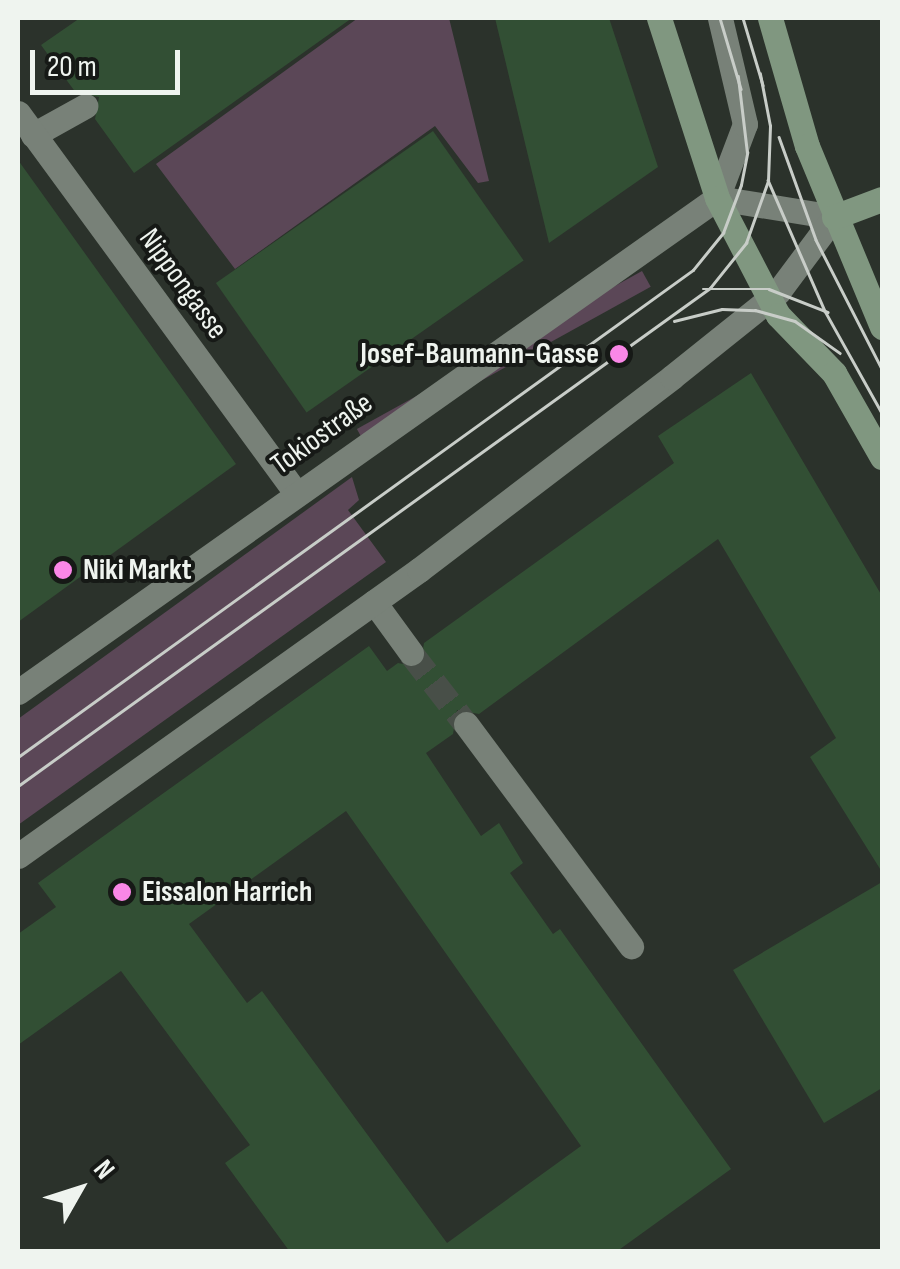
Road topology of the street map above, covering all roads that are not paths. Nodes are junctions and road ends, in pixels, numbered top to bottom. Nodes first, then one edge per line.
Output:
1 (659, 18) edge
2 (720, 18) edge
3 (770, 18) edge
4 (85, 106) dead end
5 (18, 113) edge
6 (34, 134) junction
7 (717, 198) junction
8 (882, 200) edge
9 (834, 217) junction
10 (770, 299) junction
11 (882, 327) edge
12 (882, 457) edge
13 (296, 492) junction
14 (374, 602) junction
15 (411, 653) tunnel mouth
16 (18, 692) edge
17 (466, 724) tunnel mouth
18 (18, 856) edge
19 (631, 946) dead end

1 - 7 main road
2 - 7 street
3 - 9 main road
4 - 6 street
5 - 6 street, Nippongasse
6 - 13 street, Nippongasse
7 - 9 street
7 - 10 main road
7 - 13 street, Tokiostraße
8 - 9 main road
9 - 10 street
9 - 11 main road
10 - 12 main road
10 - 14 street
13 - 16 street, Tokiostraße
14 - 15 street
14 - 18 street
17 - 19 street

